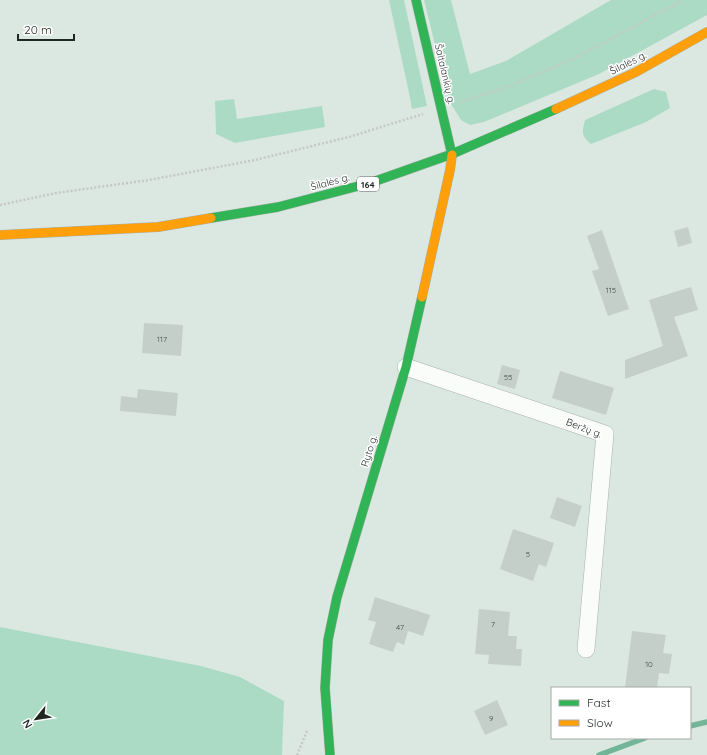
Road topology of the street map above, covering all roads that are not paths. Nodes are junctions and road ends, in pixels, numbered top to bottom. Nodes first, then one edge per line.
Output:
1 (416, 0) edge
2 (707, 32) edge
3 (452, 154) junction
4 (0, 235) edge
5 (406, 367) junction
6 (586, 649) dead end
7 (330, 755) edge

1 - 3 street, Šaltalankių g.
2 - 3 street, Šilalės g. / 164
3 - 4 street, Šilalės g. / 164
3 - 5 street, Ryto g.
5 - 6 street, Beržų g.
5 - 7 street, Ryto g.

